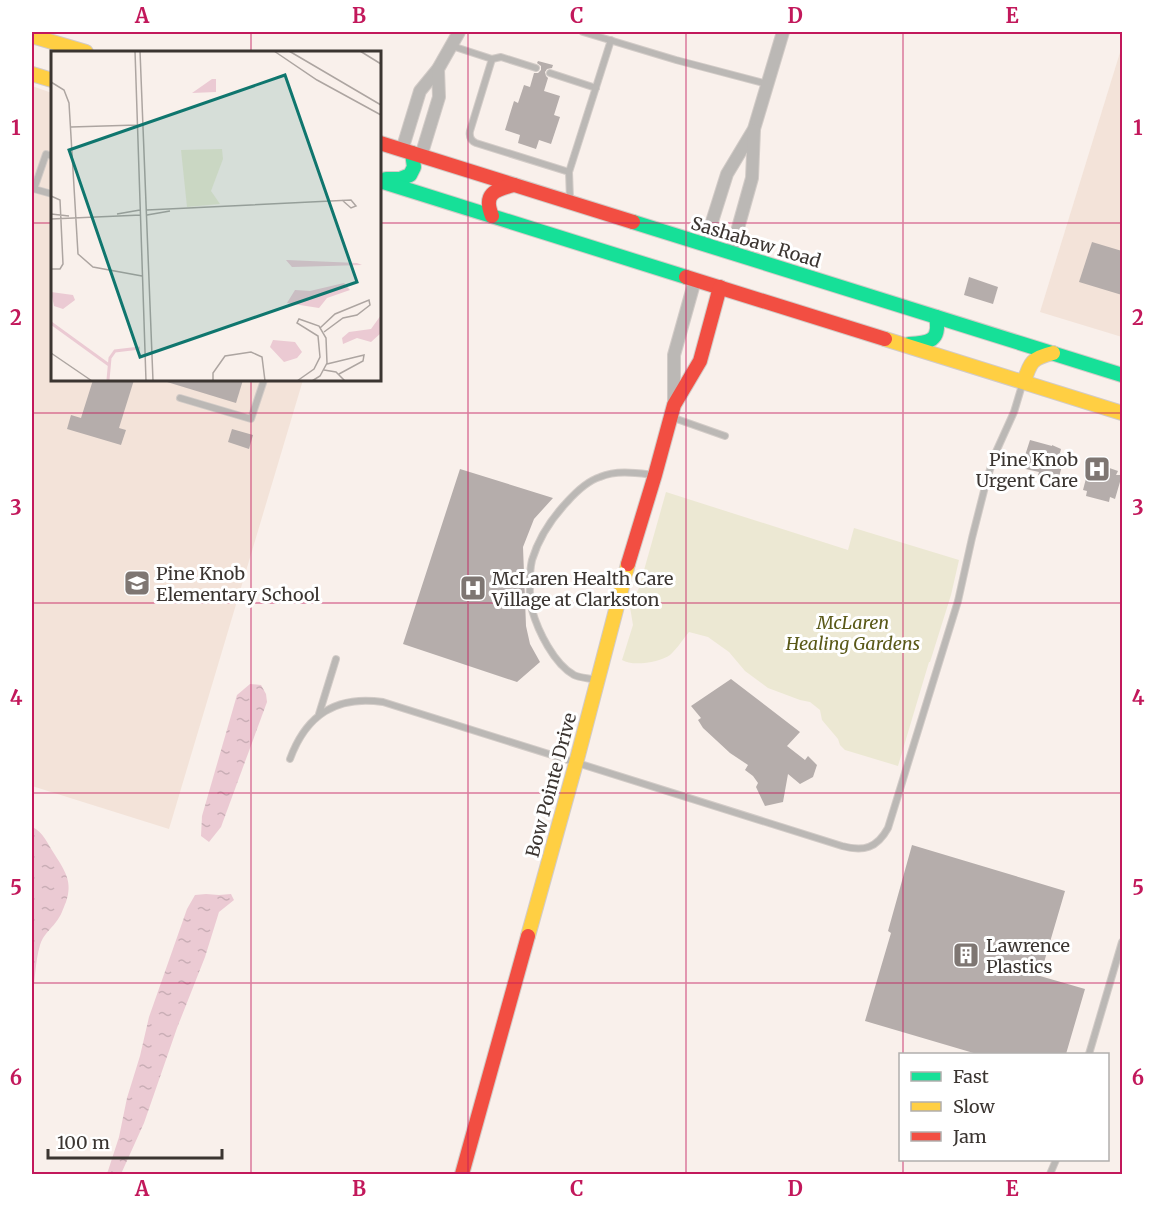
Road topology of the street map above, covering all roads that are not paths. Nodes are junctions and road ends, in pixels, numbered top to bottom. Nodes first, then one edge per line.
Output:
1 (459, 32) edge
2 (584, 32) edge
3 (783, 32) edge
4 (32, 36) edge
5 (611, 40) junction
6 (32, 41) edge
7 (451, 46) junction
8 (32, 51) edge
9 (83, 51) edge
10 (492, 59) junction
11 (536, 68) dead end
12 (438, 69) junction
13 (550, 73) dead end
14 (32, 74) edge
15 (51, 80) edge
16 (767, 84) junction
17 (596, 88) junction
18 (754, 129) junction
19 (381, 143) edge
20 (412, 153) junction
21 (51, 156) edge
22 (569, 172) junction
23 (381, 180) edge
24 (381, 180) edge
25 (515, 185) junction
26 (51, 194) edge
27 (571, 203) junction
28 (492, 216) junction
29 (705, 244) junction
30 (731, 253) junction
31 (695, 280) junction
32 (720, 287) junction
33 (936, 317) junction
34 (905, 345) junction
35 (1053, 353) junction
36 (1122, 375) edge
37 (264, 381) edge
38 (1024, 382) junction
39 (180, 398) dead end
40 (672, 411) junction
41 (1122, 413) edge
42 (725, 436) dead end
43 (655, 475) junction
44 (336, 659) dead end
45 (597, 680) junction
46 (320, 714) junction
47 (290, 759) dead end
48 (576, 762) junction
49 (1122, 942) edge
50 (1089, 1053) edge
51 (462, 1174) edge

1 - 7 street
2 - 5 lane
3 - 16 street
4 - 9 main road
5 - 16 lane
5 - 17 lane
6 - 8 main road
7 - 10 lane
7 - 12 street
10 - 11 lane
10 - 22 lane
12 - 20 street
12 - 20 street
13 - 17 lane
14 - 15 main road
16 - 18 street
17 - 22 lane
18 - 29 street
18 - 30 street
19 - 20 main road, Sashabaw Road
20 - 23 main road
20 - 25 main road, Sashabaw Road
21 - 26 lane
22 - 27 lane
24 - 28 main road
25 - 27 main road, Sashabaw Road
25 - 28 main road
27 - 29 main road, Sashabaw Road
28 - 31 main road
29 - 30 main road, Sashabaw Road
30 - 33 main road, Sashabaw Road
31 - 32 main road
31 - 40 street, Bow Pointe Drive
32 - 34 main road
32 - 40 main road, Bow Pointe Drive
33 - 34 main road
33 - 35 main road, Sashabaw Road
34 - 38 main road
35 - 36 main road, Sashabaw Road
35 - 38 main road
37 - 39 lane
38 - 41 main road
38 - 48 lane
40 - 42 lane
40 - 43 main road, Bow Pointe Drive
43 - 45 main road, Bow Pointe Drive
43 - 45 lane
44 - 46 lane
45 - 48 main road, Bow Pointe Drive
46 - 47 lane
46 - 48 lane
48 - 51 main road, Bow Pointe Drive
49 - 50 lane

